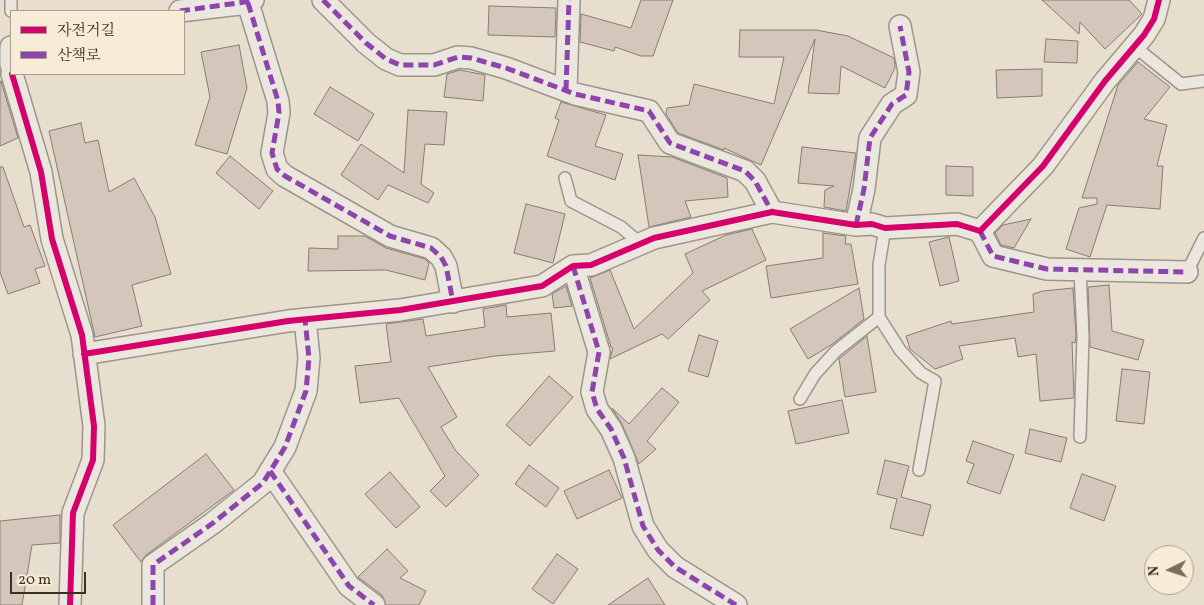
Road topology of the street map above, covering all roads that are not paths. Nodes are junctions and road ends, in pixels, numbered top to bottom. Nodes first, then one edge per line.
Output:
1 (323, 0) edge
2 (569, 0) edge
3 (1159, 0) edge
4 (250, 1) edge
5 (185, 10) edge
6 (900, 26) dead end
7 (1134, 46) junction
8 (12, 75) edge
9 (1204, 81) edge
10 (566, 90) junction
11 (565, 178) dead end
12 (772, 212) junction
13 (856, 225) junction
14 (885, 228) junction
15 (980, 231) junction
16 (1204, 238) edge
17 (641, 244) junction
18 (573, 266) junction
19 (1080, 270) junction
20 (1187, 272) joint
21 (453, 302) junction
22 (880, 317) junction
23 (305, 319) junction
24 (84, 354) junction
25 (800, 399) dead end
26 (1080, 437) dead end
27 (919, 470) dead end
28 (270, 471) junction
29 (70, 605) edge
30 (153, 605) edge
31 (374, 605) edge
32 (736, 605) edge

1 - 10 street
2 - 10 street
3 - 7 street
4 - 5 street
4 - 21 street
6 - 13 street
7 - 9 lane
7 - 15 street
8 - 24 street
10 - 12 street
11 - 17 lane
12 - 13 street
12 - 17 street
13 - 14 street
14 - 15 street
14 - 22 lane
15 - 19 street
16 - 20 lane
17 - 18 street
18 - 21 street
18 - 32 street
19 - 20 street
19 - 26 lane
21 - 23 street
22 - 25 lane
22 - 27 lane
23 - 24 street
23 - 28 street
24 - 29 street
28 - 30 street
28 - 31 street

